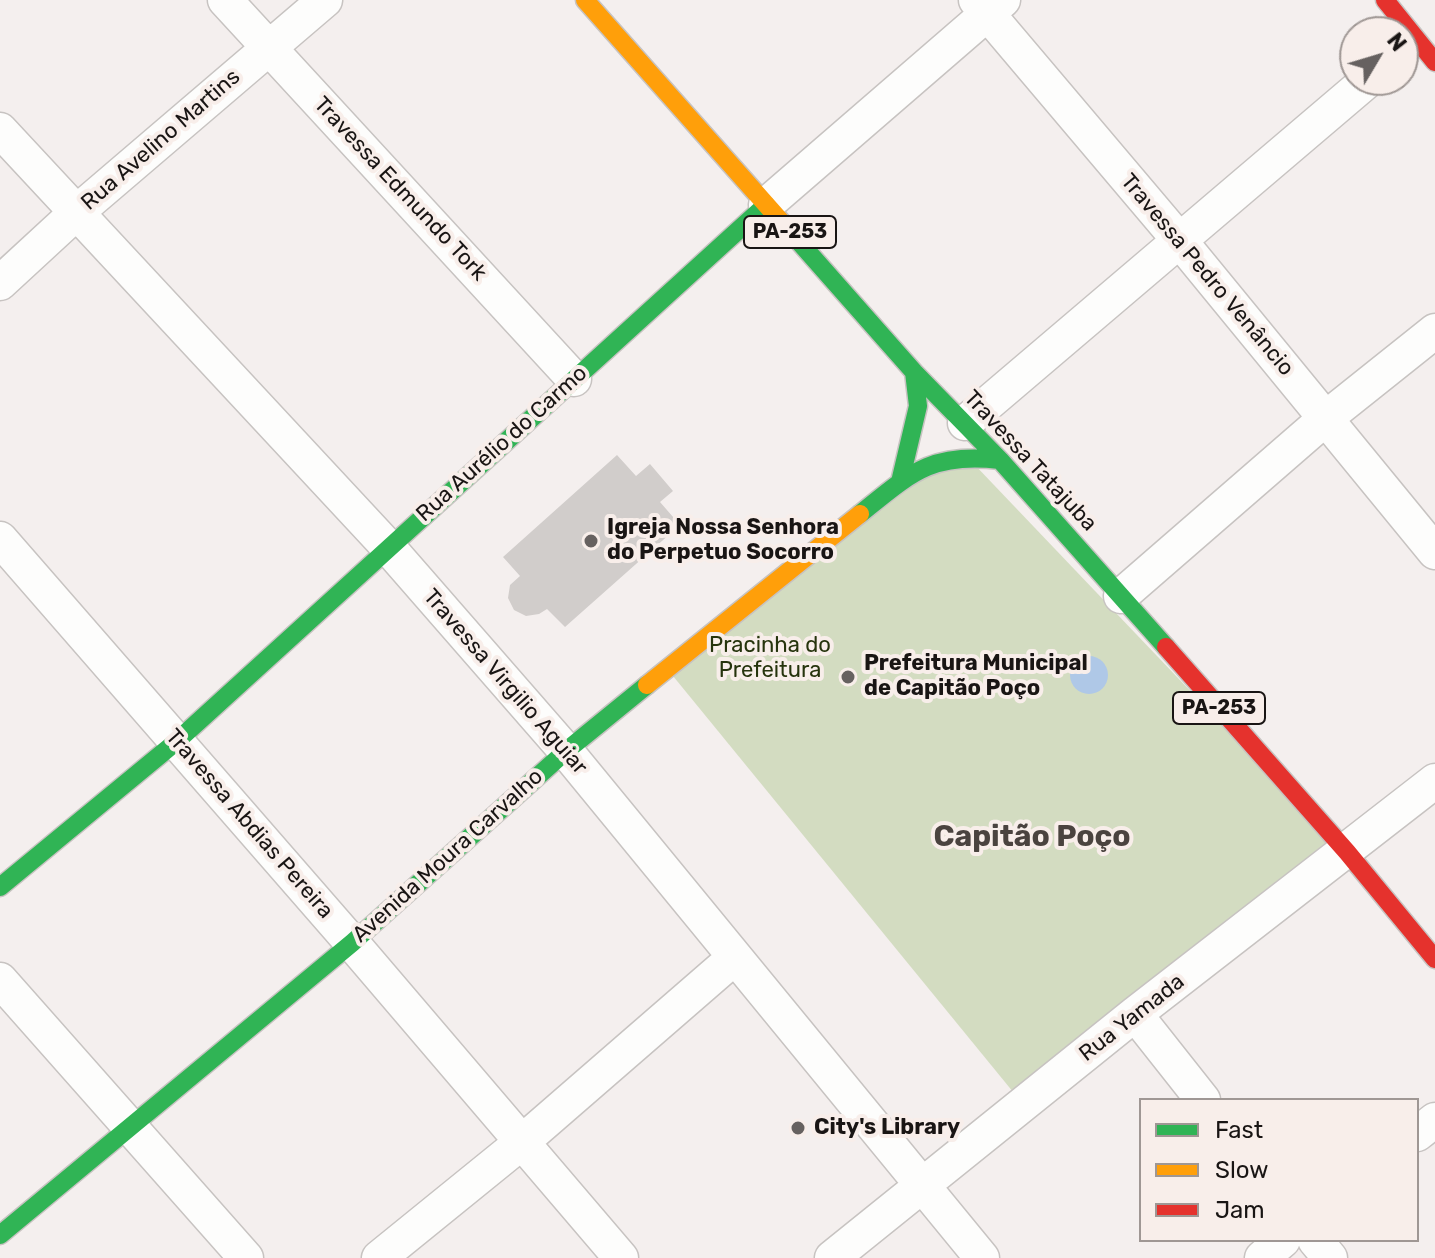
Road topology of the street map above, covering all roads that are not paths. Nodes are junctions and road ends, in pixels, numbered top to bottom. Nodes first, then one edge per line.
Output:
1 (225, 0) edge
2 (325, 0) edge
3 (585, 0) edge
4 (1385, 0) edge
5 (988, 4) edge
6 (1422, 43) edge
7 (269, 47) junction
8 (1349, 96) edge
9 (0, 130) edge
10 (766, 205) junction
11 (77, 212) junction
12 (1180, 241) junction
13 (0, 283) edge
14 (1435, 331) edge
15 (914, 372) junction
16 (574, 379) junction
17 (1326, 418) junction
18 (965, 423) junction
19 (1000, 460) junction
20 (900, 482) junction
21 (0, 539) edge
22 (388, 547) junction
23 (1435, 552) edge
24 (1121, 596) junction
25 (177, 741) junction
26 (566, 751) junction
27 (1435, 781) edge
28 (1347, 852) junction
29 (0, 887) edge
30 (352, 943) junction
31 (734, 958) junction
32 (1435, 959) edge
33 (0, 980) edge
34 (1135, 1014) junction
35 (1201, 1098) edge
36 (1435, 1120) edge
37 (129, 1125) junction
38 (1419, 1132) edge
39 (522, 1142) junction
40 (923, 1187) junction
41 (0, 1235) edge
42 (1281, 1242) edge
43 (1317, 1242) edge
44 (246, 1258) edge
45 (379, 1258) edge
46 (621, 1258) edge
47 (832, 1258) edge
48 (982, 1258) edge
49 (1262, 1258) edge
50 (1330, 1258) edge

1 - 7 street, Travessa Edmundo Tork
2 - 7 street, Rua Avelino Martins
3 - 10 main road, Travessa Tatajuba / PA-253
4 - 6 main road
5 - 10 street, Rua Aurélio do Carmo
5 - 12 street, Travessa Pedro Venâncio
7 - 11 street, Rua Avelino Martins
7 - 16 street, Travessa Edmundo Tork
8 - 12 street
9 - 11 street, Travessa Virgilio Aguiar
10 - 15 main road, Travessa Tatajuba / PA-253
10 - 16 main road, Rua Aurélio do Carmo
11 - 13 street, Rua Avelino Martins
11 - 22 street, Travessa Virgilio Aguiar
12 - 17 street, Travessa Pedro Venâncio
12 - 18 street
14 - 17 street
15 - 18 main road, Travessa Tatajuba / PA-253
15 - 20 main road
16 - 22 main road, Rua Aurélio do Carmo
17 - 23 street, Travessa Pedro Venâncio
17 - 24 street
18 - 19 main road, Travessa Tatajuba / PA-253
19 - 20 main road, Avenida Moura Carvalho
19 - 24 main road, Travessa Tatajuba / PA-253
20 - 26 main road, Avenida Moura Carvalho
21 - 25 street, Travessa Abdias Pereira
22 - 25 main road, Rua Aurélio do Carmo
22 - 26 street, Travessa Virgilio Aguiar
24 - 28 main road, Travessa Tatajuba / PA-253
25 - 29 main road, Rua Aurélio do Carmo
25 - 30 street, Travessa Abdias Pereira
26 - 30 main road, Avenida Moura Carvalho
26 - 31 street, Travessa Virgilio Aguiar
27 - 28 street, Rua Yamada
28 - 32 main road, Travessa Tatajuba / PA-253
28 - 34 street, Rua Yamada
30 - 37 main road, Avenida Moura Carvalho
30 - 39 street, Travessa Abdias Pereira
31 - 39 street
31 - 40 street, Travessa Virgilio Aguiar
33 - 37 street
34 - 35 street
34 - 40 street, Rua Yamada
36 - 38 street
37 - 41 main road, Avenida Moura Carvalho
37 - 44 street
39 - 45 street
39 - 46 street, Travessa Abdias Pereira
40 - 47 street, Rua Yamada
40 - 48 street, Travessa Virgilio Aguiar
42 - 49 street
43 - 50 street

